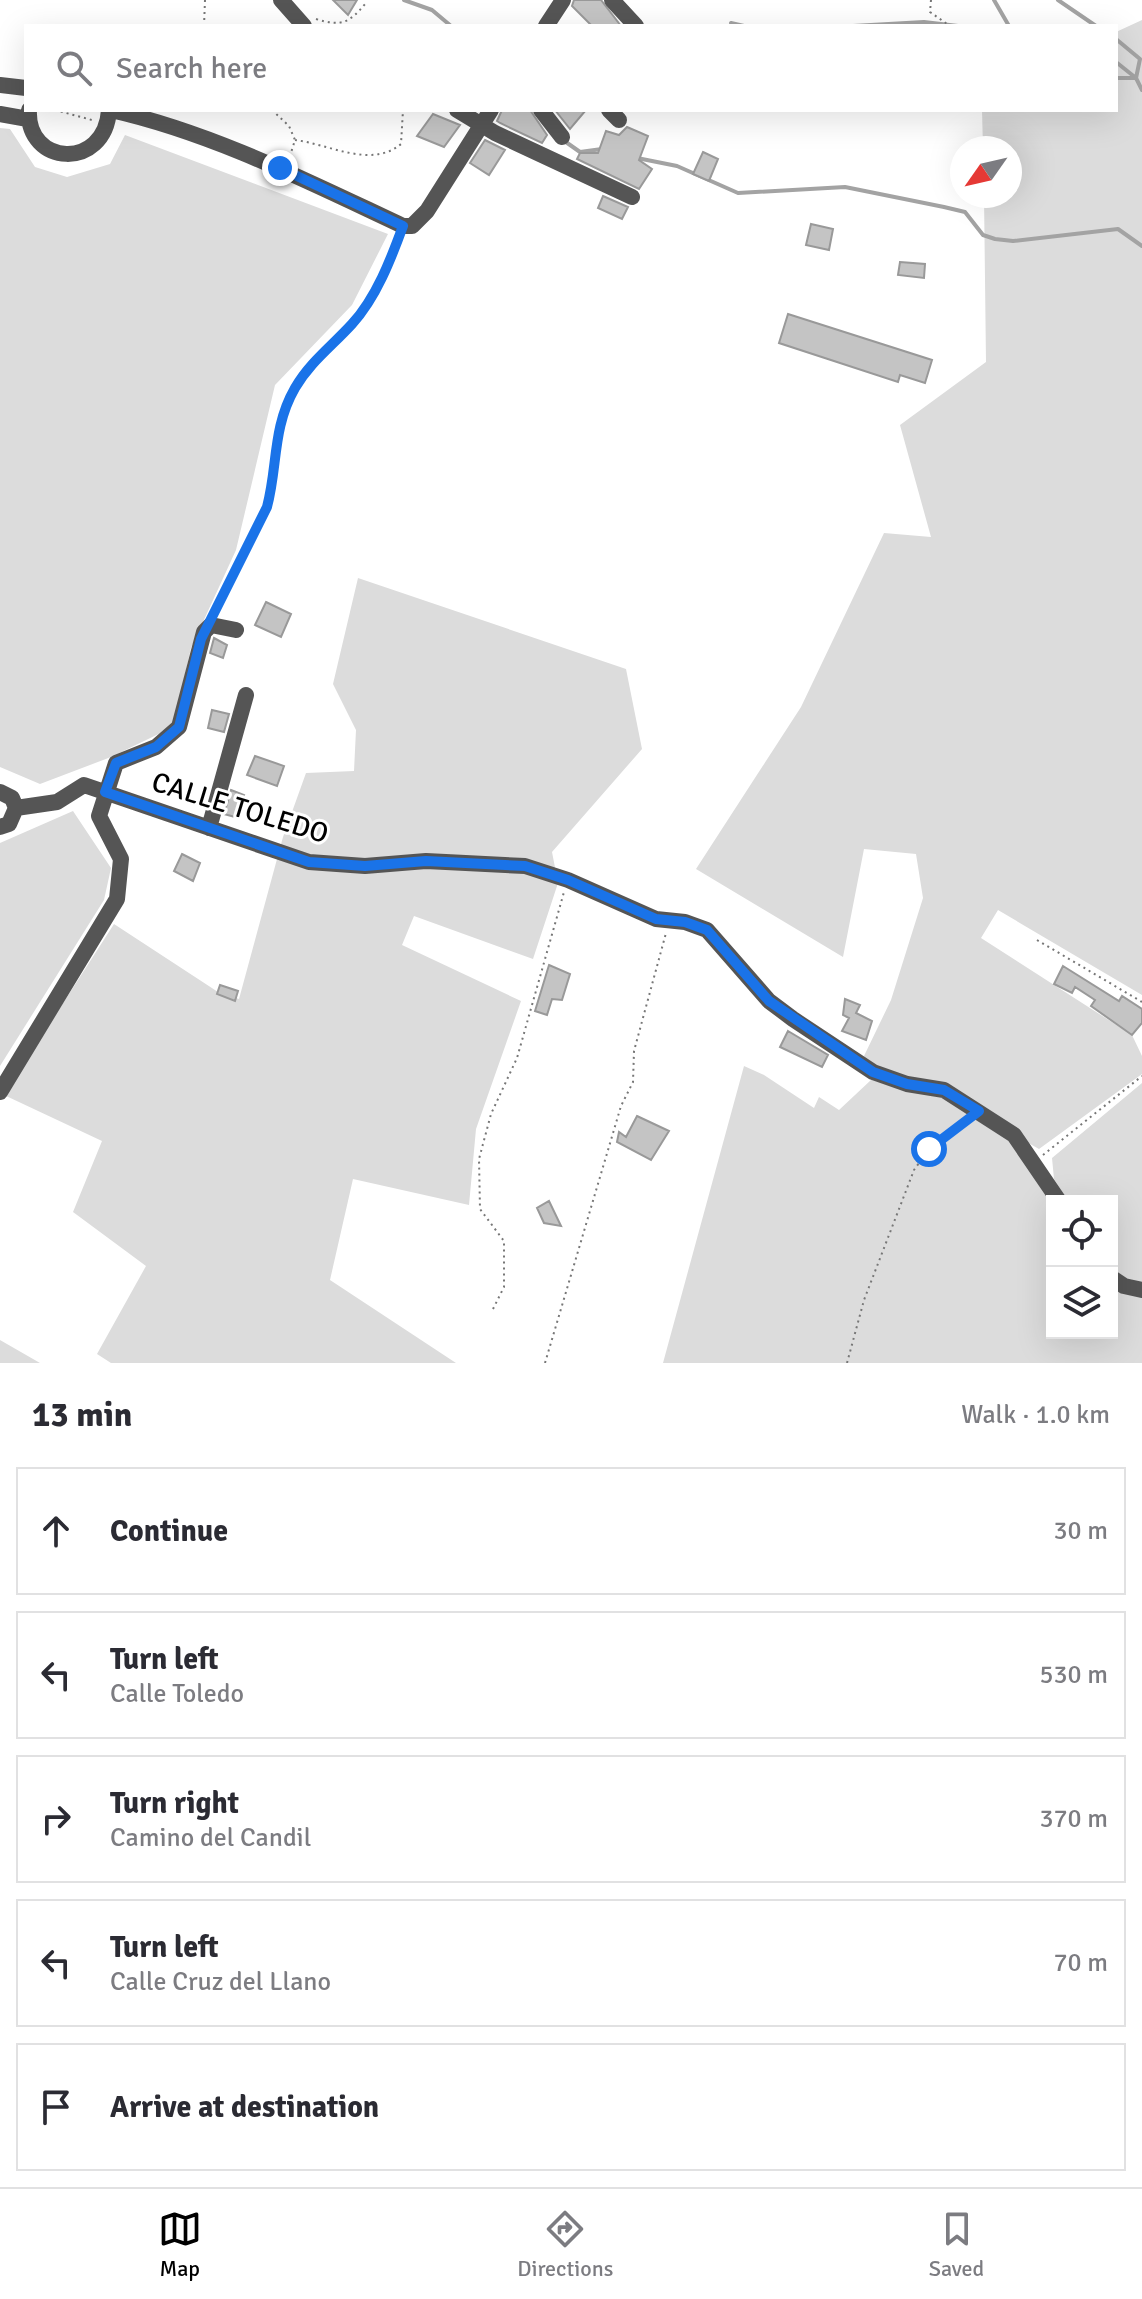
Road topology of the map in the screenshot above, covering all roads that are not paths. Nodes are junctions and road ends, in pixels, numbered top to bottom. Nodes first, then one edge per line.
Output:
1 (281, 0) edge
2 (563, 0) edge
3 (612, 0) edge
4 (302, 23) edge
5 (547, 24) edge
6 (634, 24) edge
7 (0, 85) edge
8 (24, 88) edge
9 (110, 112) edge
10 (118, 112) edge
11 (465, 112) edge
12 (543, 112) edge
13 (0, 114) edge
14 (28, 115) edge
15 (486, 117) edge
16 (562, 137) dead end
17 (632, 197) dead end
18 (236, 630) dead end
19 (246, 695) dead end
20 (0, 792) edge
21 (105, 792) junction
22 (16, 808) junction
23 (0, 827) edge
24 (209, 828) junction
25 (0, 1092) edge
26 (1055, 1195) edge
27 (1118, 1282) edge
28 (1142, 1290) edge

1 - 4 street
2 - 5 street
3 - 6 street
7 - 8 street
9 - 14 street
10 - 15 street
11 - 15 street
12 - 16 street
13 - 14 street
15 - 17 street
18 - 21 street
19 - 24 street
20 - 22 street
21 - 22 street, CALLE TOLEDO
21 - 24 street, CALLE TOLEDO
21 - 25 street
22 - 23 street
24 - 26 street, CALLE TOLEDO
27 - 28 street

